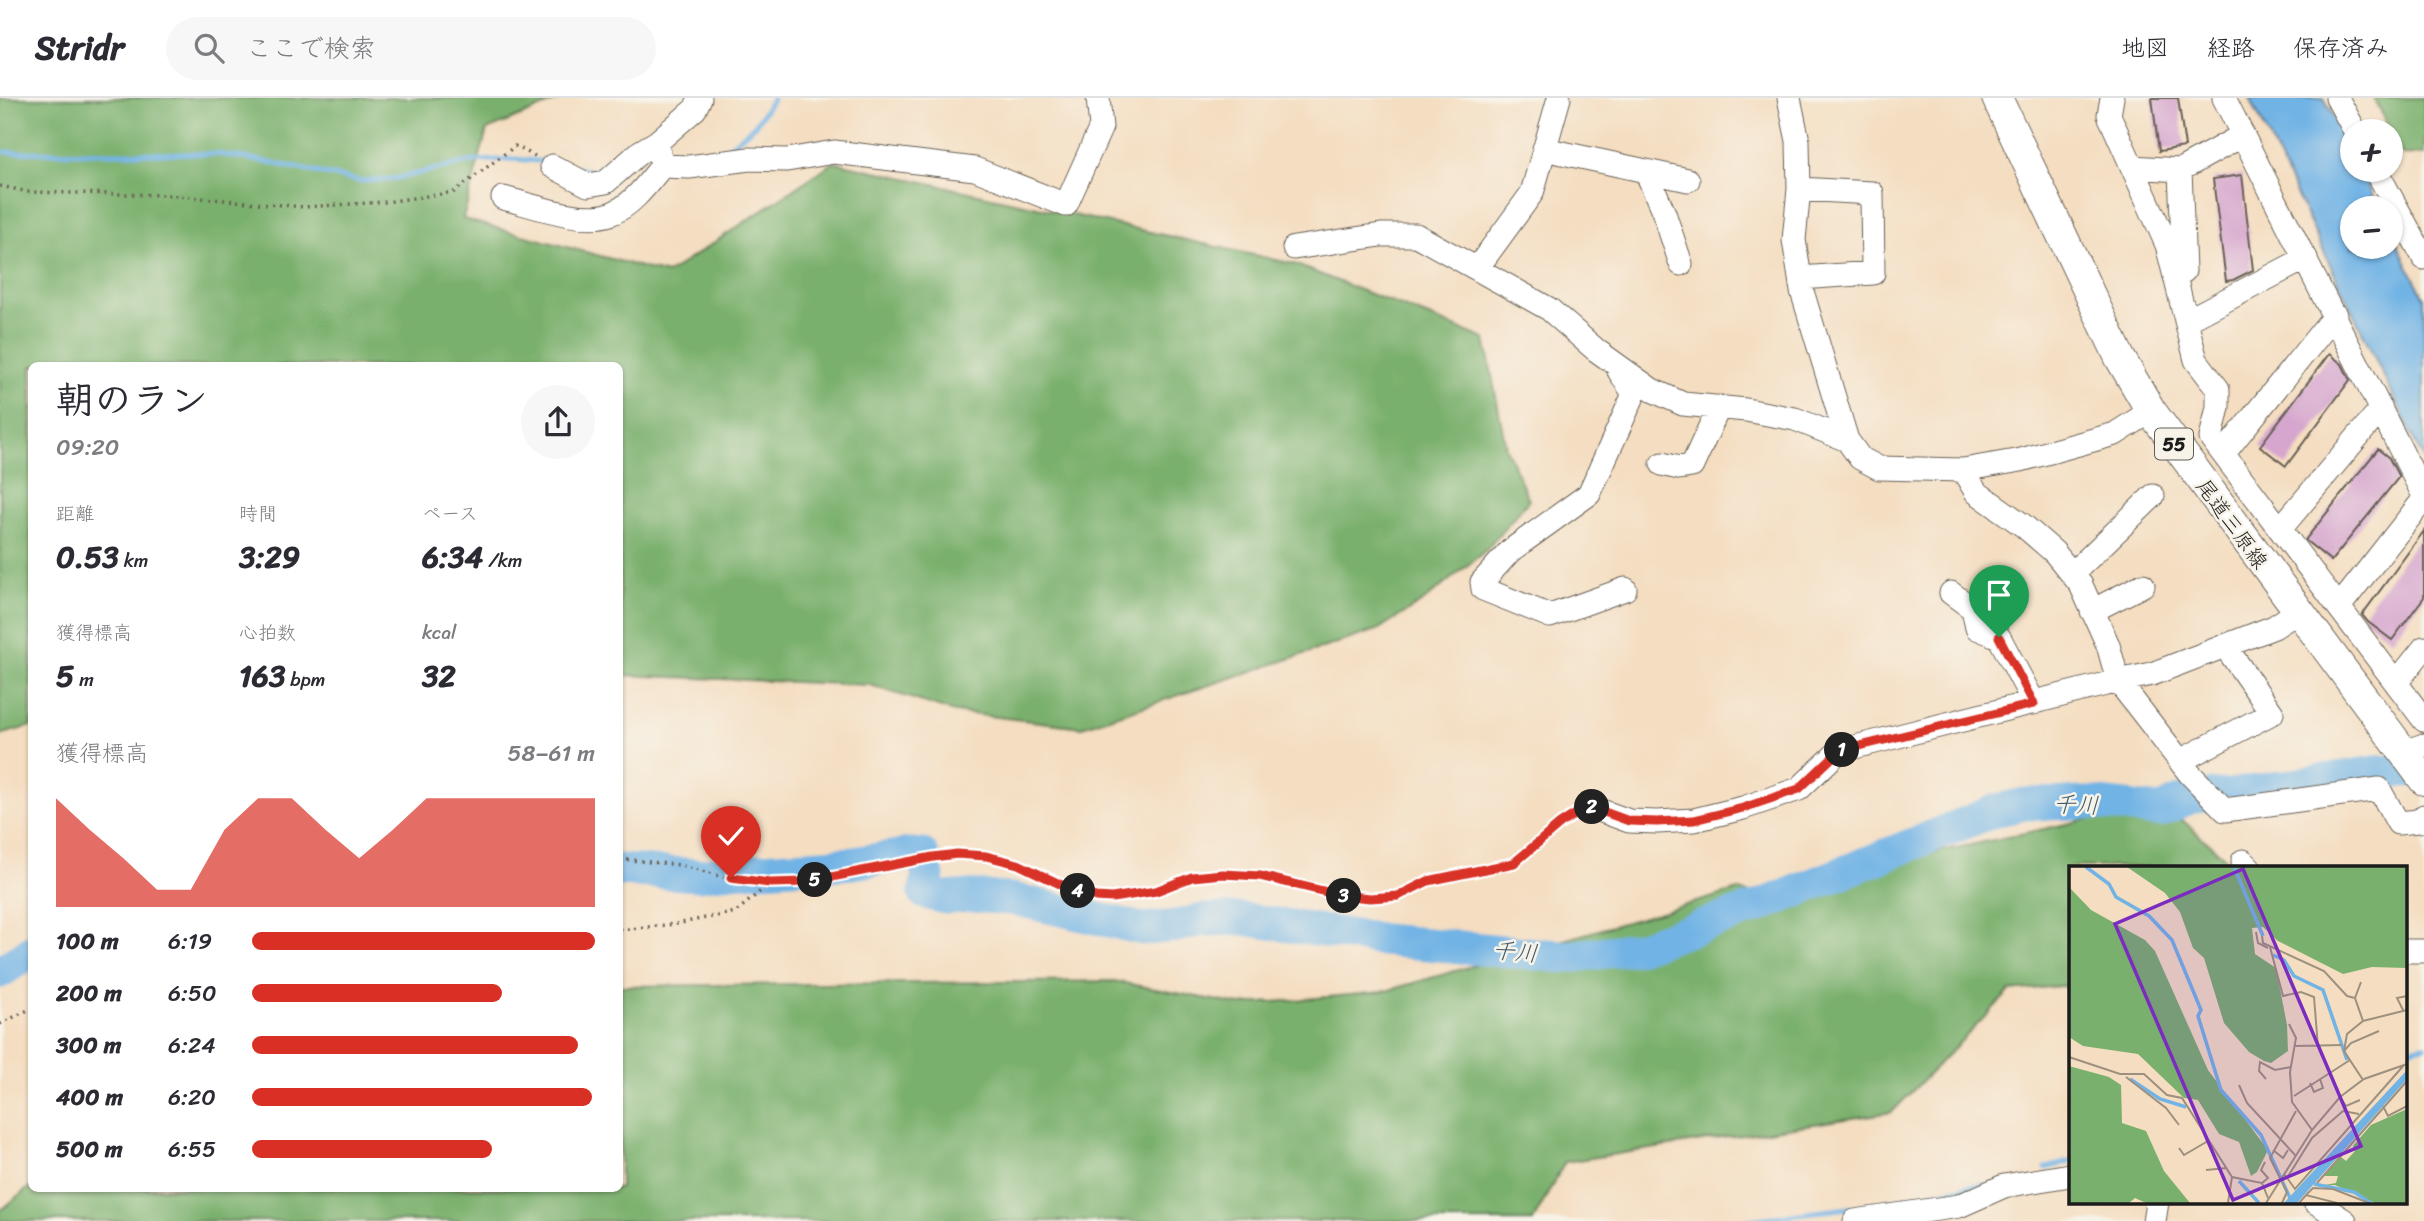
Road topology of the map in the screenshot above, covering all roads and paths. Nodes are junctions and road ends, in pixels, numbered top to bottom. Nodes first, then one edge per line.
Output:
1 (700, 98) edge
2 (1098, 98) edge
3 (1789, 98) edge
4 (1997, 98) edge
5 (2112, 98) edge
6 (2224, 98) edge
7 (2337, 98) edge
8 (1552, 100) edge
9 (2348, 119) edge
10 (2243, 135) junction
11 (657, 142) junction
12 (1544, 149) junction
13 (552, 166) joint
14 (662, 166) junction
15 (2132, 167) junction
16 (2180, 170) junction
17 (1646, 171) junction
18 (1688, 180) dead end
19 (2383, 182) edge
20 (0, 187) edge
21 (1799, 190) junction
22 (503, 198) dead end
23 (1294, 248) dead end
24 (2306, 258) junction
25 (2424, 258) edge
26 (1681, 264) dead end
27 (1478, 268) junction
28 (1800, 278) junction
29 (2335, 315) junction
30 (2186, 321) junction
31 (1614, 363) junction
32 (1719, 407) junction
33 (2381, 409) junction
34 (2151, 411) junction
35 (1847, 440) junction
36 (2224, 453) junction
37 (1662, 464) dead end
38 (1963, 470) junction
39 (2153, 496) dead end
40 (2424, 497) edge
41 (2281, 528) junction
42 (2072, 574) junction
43 (2143, 585) dead end
44 (1625, 589) dead end
45 (1951, 593) dead end
46 (2339, 607) junction
47 (2092, 611) junction
48 (2297, 612) junction
49 (2225, 646) junction
50 (2424, 648) edge
51 (2118, 681) junction
52 (2396, 683) junction
53 (2034, 704) junction
54 (2424, 720) edge
55 (2411, 751) edge
56 (2180, 761) junction
57 (2424, 780) edge
58 (1588, 806) joint
59 (2424, 816) edge
60 (623, 859) edge
61 (770, 883) junction
62 (623, 930) edge
63 (2406, 951) edge
64 (2424, 951) edge
65 (28, 1011) edge
66 (0, 1024) edge
67 (2069, 1175) edge
68 (2318, 1204) edge
69 (1961, 1213) edge
70 (1907, 1217) edge
71 (1855, 1221) edge
72 (2345, 1221) edge

1 - 11 street
2 - 14 street
3 - 21 street
4 - 34 main road, 尾道三原線 / 55
5 - 15 street
6 - 10 street
7 - 9 street
8 - 12 street
10 - 16 street
10 - 24 street
11 - 13 street
11 - 14 street
12 - 17 street
12 - 27 street
13 - 20 path
14 - 22 street
15 - 16 street
15 - 30 street
16 - 30 street
17 - 18 street
17 - 26 street
19 - 25 street
21 - 28 street
21 - 28 street
23 - 27 street
24 - 29 street
24 - 30 street
27 - 31 street
28 - 35 street
29 - 33 street
29 - 36 street
30 - 36 street
31 - 32 street
31 - 44 street
32 - 35 street
32 - 37 street
33 - 40 street
33 - 41 street
34 - 38 street
34 - 48 main road, 尾道三原線 / 55
35 - 38 street
36 - 41 street
38 - 42 street
39 - 42 street
40 - 46 street
41 - 46 street
42 - 47 street
43 - 47 street
45 - 53 street
46 - 52 street
47 - 51 street
48 - 49 street
48 - 55 main road, 尾道三原線 / 55
49 - 51 street
49 - 56 street
50 - 52 street
51 - 53 street
51 - 56 street
52 - 54 street
53 - 58 street
55 - 57 main road, 尾道三原線 / 55
56 - 59 street
58 - 61 path
60 - 61 path
61 - 62 path
63 - 64 street
65 - 66 path
67 - 69 street
68 - 72 street
69 - 70 street
70 - 71 street

